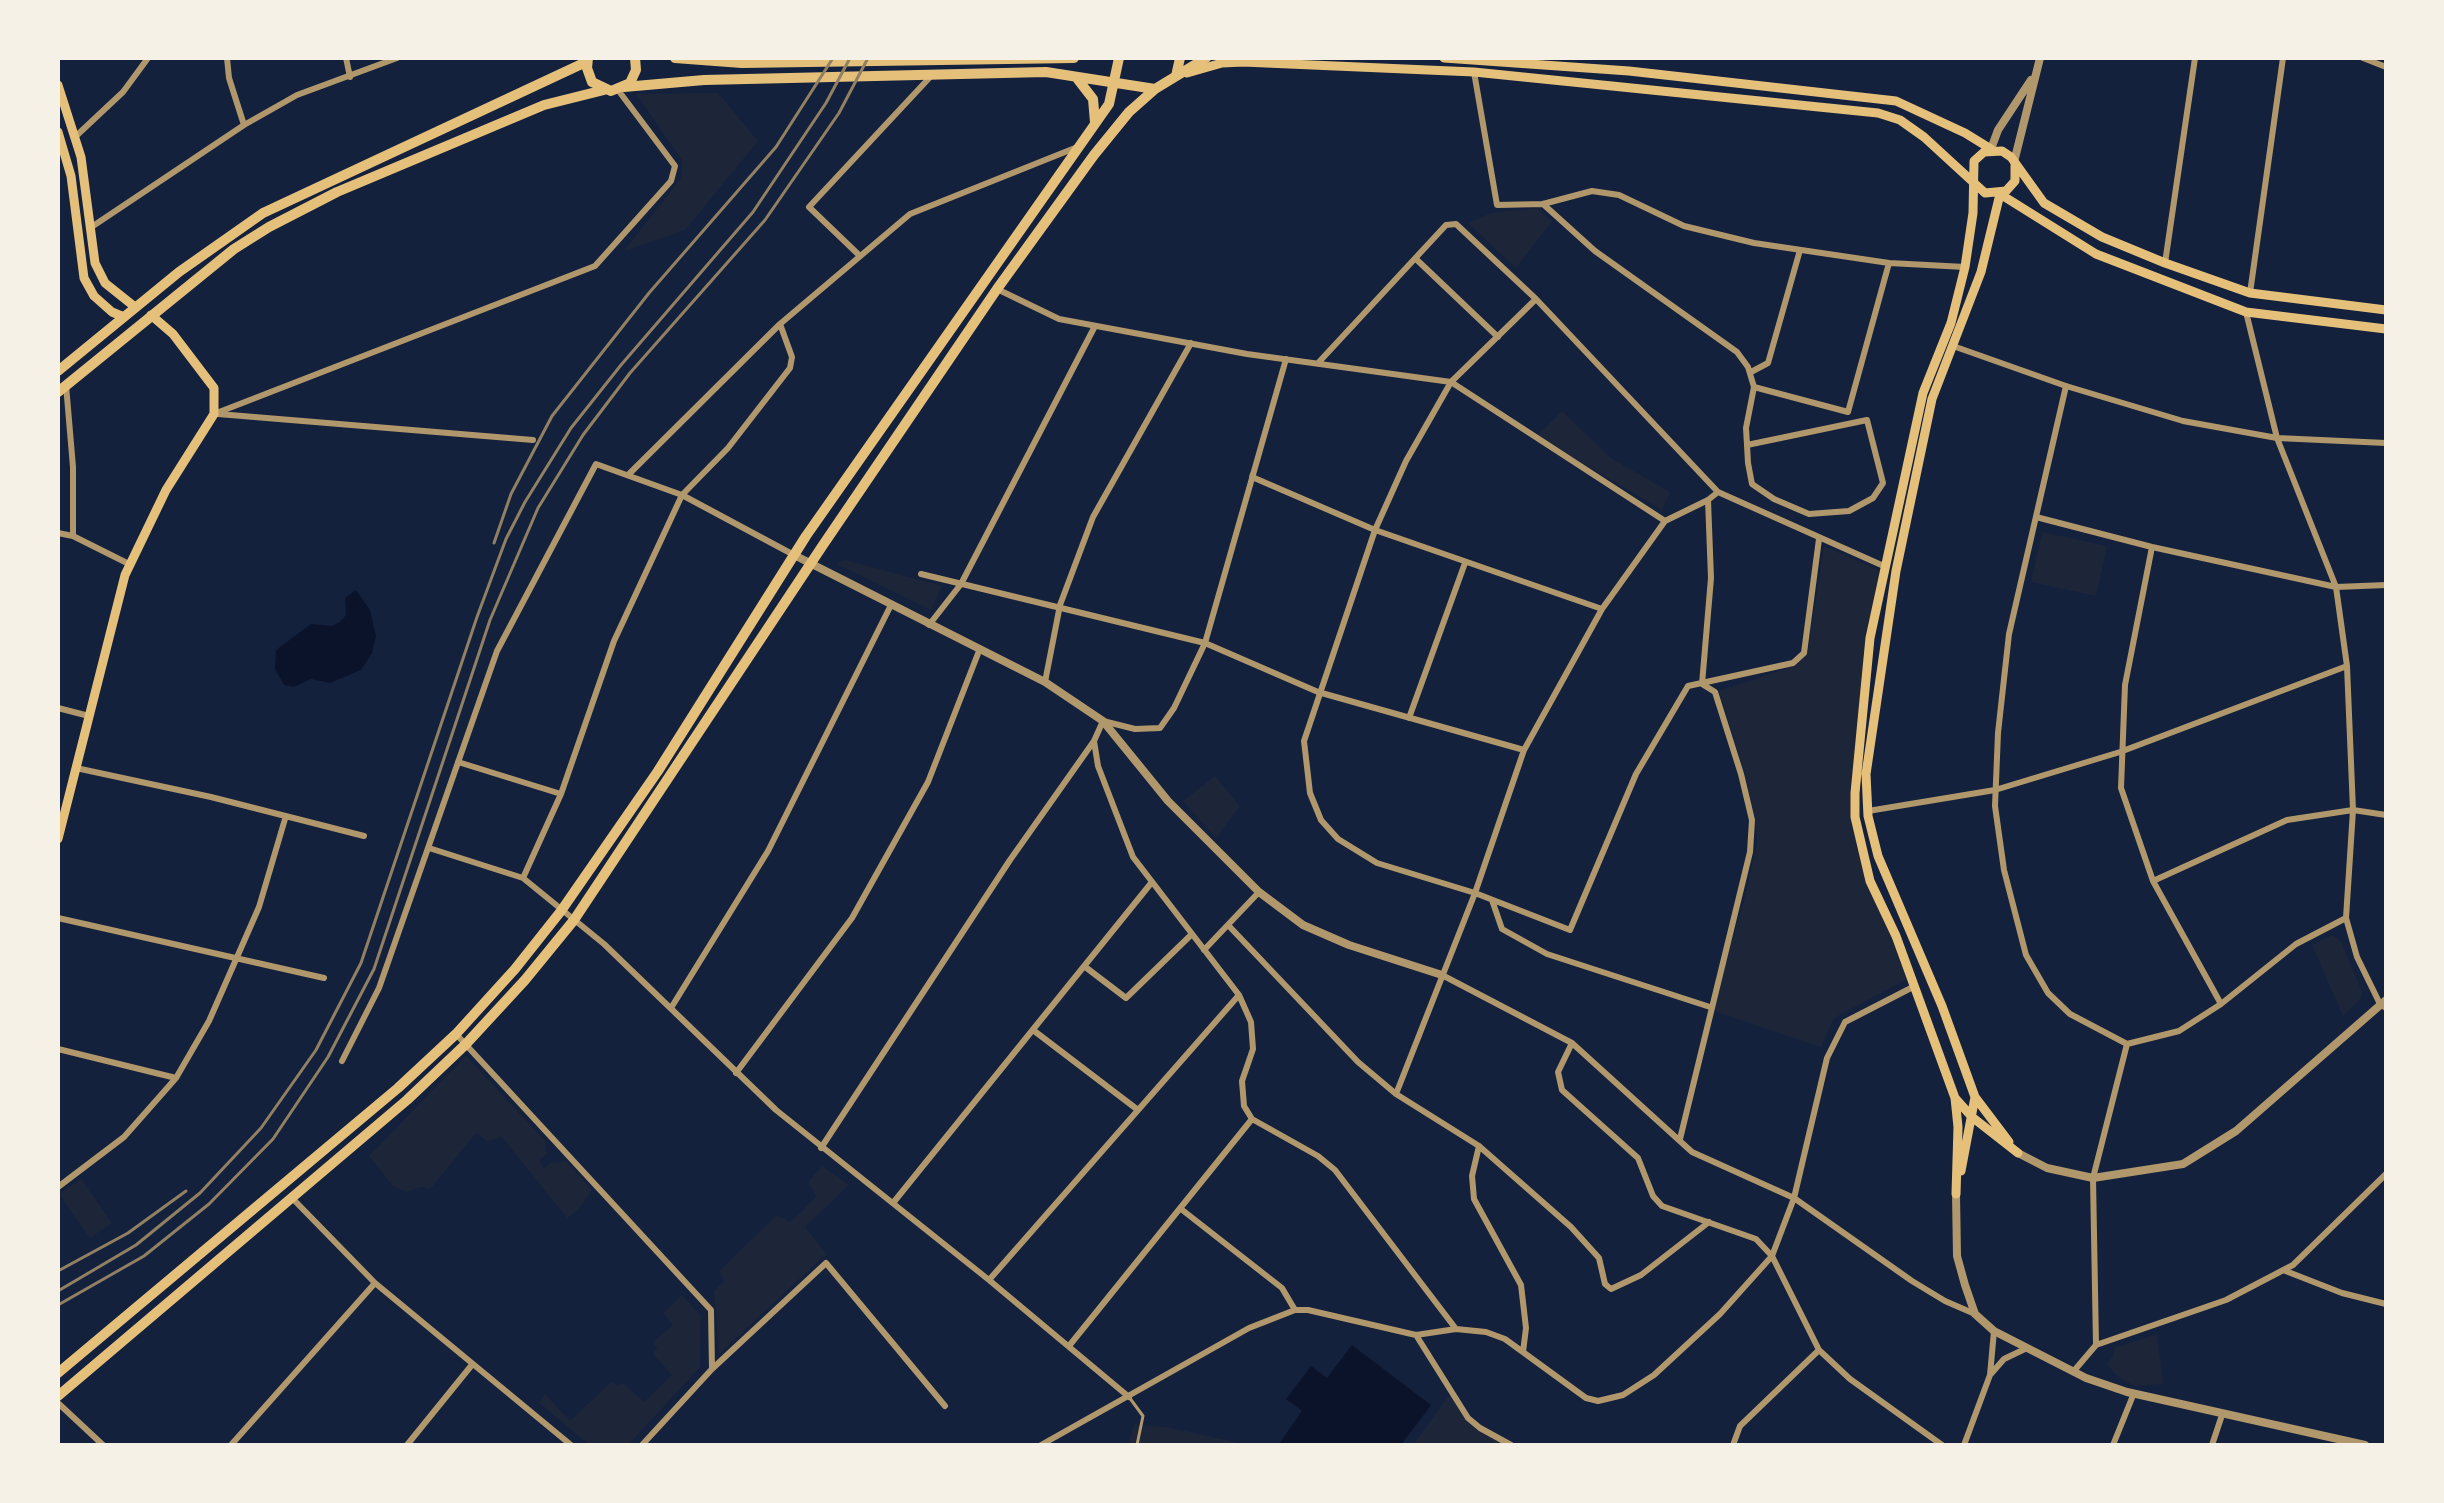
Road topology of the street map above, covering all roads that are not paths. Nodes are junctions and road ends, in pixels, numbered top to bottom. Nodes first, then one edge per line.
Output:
1 (148, 58) edge
2 (227, 58) edge
3 (346, 58) edge
4 (397, 58) edge
5 (635, 58) edge
6 (675, 58) edge
7 (950, 58) edge
8 (1064, 58) edge
9 (1074, 58) edge
10 (1119, 58) edge
11 (1180, 58) edge
12 (1206, 58) edge
13 (1444, 58) edge
14 (2040, 58) edge
15 (2195, 58) edge
16 (2283, 58) edge
17 (2363, 58) edge
18 (587, 60) edge
19 (788, 60) edge
20 (2386, 67) edge
21 (1474, 72) junction
22 (2036, 73) junction
23 (1071, 74) junction
24 (932, 75) junction
25 (1176, 76) junction
26 (350, 77) junction
27 (1116, 84) junction
28 (58, 85) edge
29 (621, 88) junction
30 (1155, 89) junction
31 (604, 90) junction
32 (1095, 123) junction
33 (244, 125) junction
34 (58, 132) edge
35 (75, 137) junction
36 (1078, 147) junction
37 (1991, 149) junction
38 (62, 158) edge
39 (2014, 162) junction
40 (1973, 181) junction
41 (2000, 194) junction
42 (1543, 204) junction
43 (90, 228) junction
44 (1800, 250) junction
45 (860, 256) junction
46 (1416, 259) junction
47 (1889, 263) junction
48 (2165, 263) junction
49 (1965, 267) junction
50 (1981, 272) junction
51 (997, 289) junction
52 (2250, 293) junction
53 (1536, 299) junction
54 (135, 307) junction
55 (2386, 310) edge
56 (2246, 312) junction
57 (151, 315) junction
58 (124, 317) junction
59 (141, 324) junction
60 (780, 324) junction
61 (1095, 326) junction
62 (2386, 329) edge
63 (173, 334) junction
64 (1498, 337) junction
65 (1191, 343) junction
66 (1953, 346) junction
67 (1286, 359) junction
68 (1319, 362) junction
69 (58, 371) edge
70 (1751, 372) junction
71 (1451, 382) junction
72 (2066, 386) junction
73 (1754, 387) junction
74 (62, 388) edge
75 (214, 414) junction
76 (2277, 438) junction
77 (533, 440) dead end
78 (2386, 443) edge
79 (1747, 445) junction
80 (629, 474) junction
81 (1252, 477) junction
82 (1718, 492) junction
83 (682, 495) junction
84 (1708, 500) junction
85 (2036, 517) junction
86 (1665, 521) junction
87 (1375, 530) junction
88 (58, 533) edge
89 (73, 536) junction
90 (1819, 539) junction
91 (2152, 547) junction
92 (794, 555) junction
93 (1465, 563) junction
94 (129, 564) junction
95 (812, 564) junction
96 (1886, 567) junction
97 (921, 574) dead end
98 (961, 584) junction
99 (2386, 585) edge
100 (2336, 587) junction
101 (891, 605) junction
102 (1060, 605) junction
103 (1602, 609) junction
104 (929, 625) junction
105 (1205, 643) junction
106 (979, 651) junction
107 (2347, 666) junction
108 (1045, 682) junction
109 (1702, 684) junction
110 (1318, 692) junction
111 (58, 708) edge
112 (89, 716) junction
113 (1409, 718) junction
114 (1103, 721) junction
115 (1094, 741) junction
116 (1524, 750) junction
117 (2120, 752) junction
118 (458, 762) junction
119 (76, 768) junction
120 (1995, 790) junction
121 (561, 794) junction
122 (2353, 810) junction
123 (1868, 811) junction
124 (2386, 815) edge
125 (285, 819) junction
126 (364, 836) dead end
127 (58, 839) edge
128 (429, 848) junction
129 (523, 878) junction
130 (2153, 881) junction
131 (1152, 882) junction
132 (1259, 892) junction
133 (1475, 893) junction
134 (1492, 900) junction
135 (561, 911) junction
136 (58, 918) edge
137 (2346, 918) junction
138 (574, 920) junction
139 (1228, 925) junction
140 (1192, 934) junction
141 (1204, 950) junction
142 (237, 958) junction
143 (1084, 966) junction
144 (1442, 975) junction
145 (324, 978) dead end
146 (1913, 987) junction
147 (1239, 995) junction
148 (2221, 1004) junction
149 (2384, 1004) edge
150 (1710, 1007) junction
151 (671, 1008) junction
152 (1033, 1030) junction
153 (456, 1034) junction
154 (1572, 1043) junction
155 (466, 1044) junction
156 (2127, 1044) junction
157 (58, 1049) edge
158 (342, 1061) dead end
159 (736, 1073) junction
160 (176, 1078) junction
161 (1396, 1094) junction
162 (1975, 1097) junction
163 (1955, 1098) junction
164 (1138, 1110) junction
165 (1972, 1117) junction
166 (1252, 1119) junction
167 (1993, 1134) junction
168 (1969, 1138) junction
169 (1680, 1139) junction
170 (1479, 1146) junction
171 (821, 1148) junction
172 (2018, 1153) junction
173 (2386, 1174) edge
174 (2093, 1178) junction
175 (58, 1187) edge
176 (1956, 1194) junction
177 (1794, 1198) junction
178 (293, 1199) junction
179 (893, 1203) junction
180 (1181, 1209) junction
181 (1709, 1222) junction
182 (1772, 1256) junction
183 (2283, 1270) junction
184 (989, 1280) junction
185 (375, 1283) junction
186 (2386, 1304) edge
187 (1295, 1310) junction
188 (1975, 1314) junction
189 (1456, 1329) junction
190 (1994, 1331) junction
191 (1416, 1335) junction
192 (2096, 1345) junction
193 (1069, 1346) junction
194 (2027, 1348) junction
195 (1819, 1350) junction
196 (1523, 1352) junction
197 (471, 1366) junction
198 (712, 1369) junction
199 (2073, 1372) junction
200 (58, 1373) edge
201 (1990, 1375) junction
202 (2134, 1393) junction
203 (58, 1396) edge
204 (1129, 1397) junction
205 (58, 1403) edge
206 (945, 1406) dead end
207 (2222, 1415) junction
208 (562, 1438) junction
209 (103, 1445) edge
210 (231, 1445) edge
211 (407, 1445) edge
212 (557, 1445) edge
213 (571, 1445) edge
214 (642, 1445) edge
215 (1041, 1445) edge
216 (1137, 1445) edge
217 (1511, 1445) edge
218 (1733, 1445) edge
219 (1942, 1445) edge
220 (1964, 1445) edge
221 (2113, 1445) edge
222 (2212, 1445) edge
223 (2365, 1445) edge

1 - 35 street
2 - 33 street
3 - 26 street
4 - 26 street
5 - 29 main road
6 - 19 main road
7 - 8 main road
7 - 19 main road
8 - 9 main road
10 - 27 main road
11 - 25 main road
12 - 25 main road
13 - 37 main road
14 - 22 street
15 - 48 street
16 - 52 street
17 - 20 street
18 - 31 main road
18 - 54 main road
21 - 25 main road
21 - 40 main road
21 - 42 street
22 - 37 street
22 - 39 street
23 - 24 main road
23 - 27 main road
23 - 32 main road
24 - 29 main road
24 - 45 street
25 - 30 main road
26 - 33 street
27 - 30 main road
27 - 32 main road
28 - 35 main road
29 - 31 main road
29 - 75 street
30 - 51 main road
31 - 57 main road
32 - 36 main road
33 - 43 street
34 - 38 main road
35 - 43 main road
36 - 45 street
36 - 92 main road
37 - 39 main road
37 - 40 main road
38 - 58 main road
39 - 41 main road
39 - 48 main road
40 - 41 main road
40 - 49 main road
41 - 50 main road
41 - 56 main road
42 - 44 street
42 - 70 street
43 - 54 main road
44 - 47 street
44 - 70 street
45 - 60 street
46 - 53 street
46 - 64 street
46 - 68 street
47 - 49 street
47 - 73 street
48 - 52 main road
49 - 50 main road
49 - 96 main road
50 - 66 main road
51 - 61 street
51 - 95 main road
52 - 55 main road
53 - 64 street
53 - 82 street
54 - 57 main road
54 - 58 main road
56 - 62 main road
56 - 76 street
57 - 59 main road
57 - 63 main road
58 - 59 main road
58 - 69 main road
59 - 63 main road
59 - 74 main road
60 - 80 street
60 - 83 street
61 - 65 street
61 - 98 street
63 - 75 main road
64 - 71 street
65 - 67 street
65 - 102 street
66 - 72 street
66 - 123 main road
67 - 68 street
67 - 81 street
68 - 71 street
70 - 73 street
71 - 86 street
71 - 87 street
72 - 76 street
72 - 85 street
73 - 79 street
74 - 89 street
75 - 77 street
75 - 94 main road
76 - 78 street
76 - 100 street
79 - 79 street
80 - 83 street
80 - 118 street
81 - 87 street
81 - 105 street
82 - 84 street
82 - 90 street
83 - 92 street
83 - 121 street
84 - 86 street
84 - 109 street
85 - 91 street
85 - 120 street
86 - 103 street
87 - 93 street
87 - 110 street
88 - 89 street
89 - 94 street
90 - 96 street
90 - 109 street
91 - 100 street
91 - 117 street
92 - 95 street
92 - 135 main road
93 - 103 street
93 - 113 street
94 - 112 main road
95 - 101 street
95 - 138 main road
96 - 146 main road
97 - 98 street
98 - 102 street
98 - 104 street
99 - 100 street
100 - 107 street
101 - 104 street
101 - 151 street
102 - 105 street
102 - 108 street
103 - 116 street
104 - 106 street
105 - 110 street
105 - 114 street
106 - 108 street
106 - 159 street
107 - 117 street
107 - 122 street
108 - 114 street
109 - 134 street
109 - 150 street
110 - 113 street
110 - 133 street
111 - 112 street
112 - 119 main road
113 - 116 street
114 - 115 street
114 - 132 street
115 - 131 street
115 - 171 street
116 - 133 street
117 - 120 street
117 - 130 street
118 - 121 street
118 - 128 street
119 - 125 street
119 - 127 main road
120 - 123 street
120 - 156 street
121 - 129 street
122 - 124 street
122 - 130 street
122 - 137 street
123 - 162 main road
125 - 126 street
125 - 142 street
128 - 129 street
128 - 158 street
129 - 135 street
130 - 148 street
131 - 140 street
131 - 143 street
132 - 139 street
132 - 144 street
133 - 134 street
133 - 144 street
134 - 150 street
135 - 138 street
135 - 153 main road
136 - 142 street
137 - 148 street
137 - 149 street
138 - 151 street
138 - 155 main road
139 - 141 street
139 - 161 street
140 - 141 street
140 - 143 street
141 - 147 street
142 - 145 street
142 - 160 street
143 - 152 street
144 - 154 street
144 - 161 street
146 - 163 main road
146 - 177 street
147 - 164 street
147 - 166 street
148 - 156 street
149 - 174 street
150 - 169 street
151 - 159 street
152 - 164 street
152 - 179 street
153 - 155 street
153 - 200 main road
154 - 169 street
154 - 181 street
155 - 178 main road
155 - 198 street
156 - 174 street
157 - 160 street
159 - 171 street
160 - 175 street
161 - 170 street
162 - 163 main road
162 - 165 main road
162 - 172 main road
163 - 165 main road
163 - 176 main road
164 - 184 street
165 - 167 main road
165 - 168 main road
166 - 180 street
166 - 189 street
167 - 168 main road
167 - 172 main road
168 - 176 main road
169 - 177 street
170 - 181 street
170 - 196 street
171 - 179 street
172 - 174 street
173 - 183 street
174 - 192 street
176 - 188 street
177 - 182 street
177 - 188 street
178 - 185 street
178 - 203 main road
179 - 184 street
180 - 187 street
180 - 193 street
181 - 182 street
182 - 195 street
182 - 196 street
183 - 186 street
183 - 192 street
184 - 193 street
185 - 197 street
185 - 210 street
187 - 191 street
187 - 204 street
188 - 190 street
189 - 191 street
189 - 196 street
190 - 194 street
190 - 201 street
191 - 217 street
192 - 199 street
193 - 204 street
194 - 199 street
194 - 201 street
195 - 218 street
195 - 219 street
197 - 208 street
197 - 211 street
198 - 206 street
198 - 214 street
199 - 202 street
201 - 220 street
202 - 207 street
202 - 221 street
204 - 215 street
204 - 216 lane
205 - 209 street
207 - 222 street
207 - 223 street
208 - 212 street
208 - 213 street

